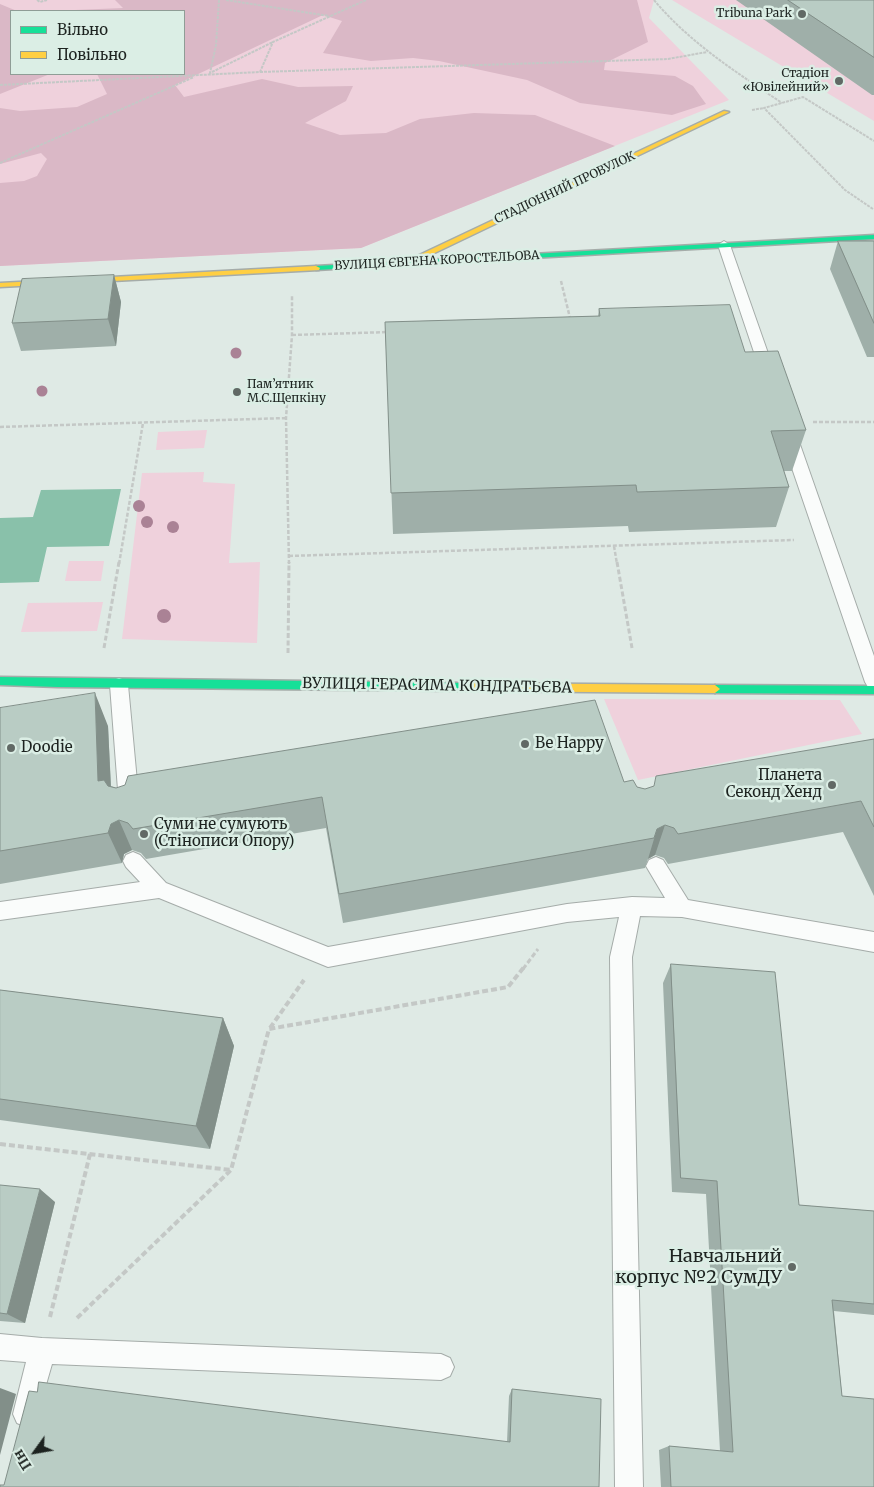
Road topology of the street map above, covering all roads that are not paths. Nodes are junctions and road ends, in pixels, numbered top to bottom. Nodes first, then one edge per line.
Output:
1 (726, 112) dead end
2 (874, 237) edge
3 (724, 245) junction
4 (403, 263) junction
5 (0, 285) edge
6 (775, 395) edge
7 (784, 422) edge
8 (0, 681) edge
9 (874, 682) edge
10 (119, 685) junction
11 (582, 689) junction
12 (874, 690) edge
13 (590, 706) edge
14 (129, 810) edge
15 (133, 861) edge
16 (656, 866) edge
17 (159, 889) junction
18 (632, 906) junction
19 (682, 908) junction
20 (0, 911) edge
21 (874, 942) edge
22 (0, 1347) edge
23 (42, 1352) junction
24 (440, 1367) dead end
25 (19, 1439) edge
26 (629, 1487) edge

1 - 4 street, СТАДІОННИЙ ПРОВУЛОК
2 - 3 street, ВУЛИЦЯ ЄВГЕНА КОРОСТЕЛЬОВА
3 - 4 street, ВУЛИЦЯ ЄВГЕНА КОРОСТЕЛЬОВА
3 - 6 lane
4 - 5 street, ВУЛИЦЯ ЄВГЕНА КОРОСТЕЛЬОВА
7 - 9 lane
8 - 10 street, ВУЛИЦЯ ГЕРАСИМА КОНДРАТЬЄВА
10 - 11 street, ВУЛИЦЯ ГЕРАСИМА КОНДРАТЬЄВА
10 - 14 lane
11 - 12 street, ВУЛИЦЯ ГЕРАСИМА КОНДРАТЬЄВА
11 - 13 lane
15 - 17 lane
16 - 19 lane
17 - 18 lane
17 - 20 lane
18 - 19 lane
18 - 26 lane
19 - 21 lane
22 - 23 lane
23 - 24 lane
23 - 25 lane

